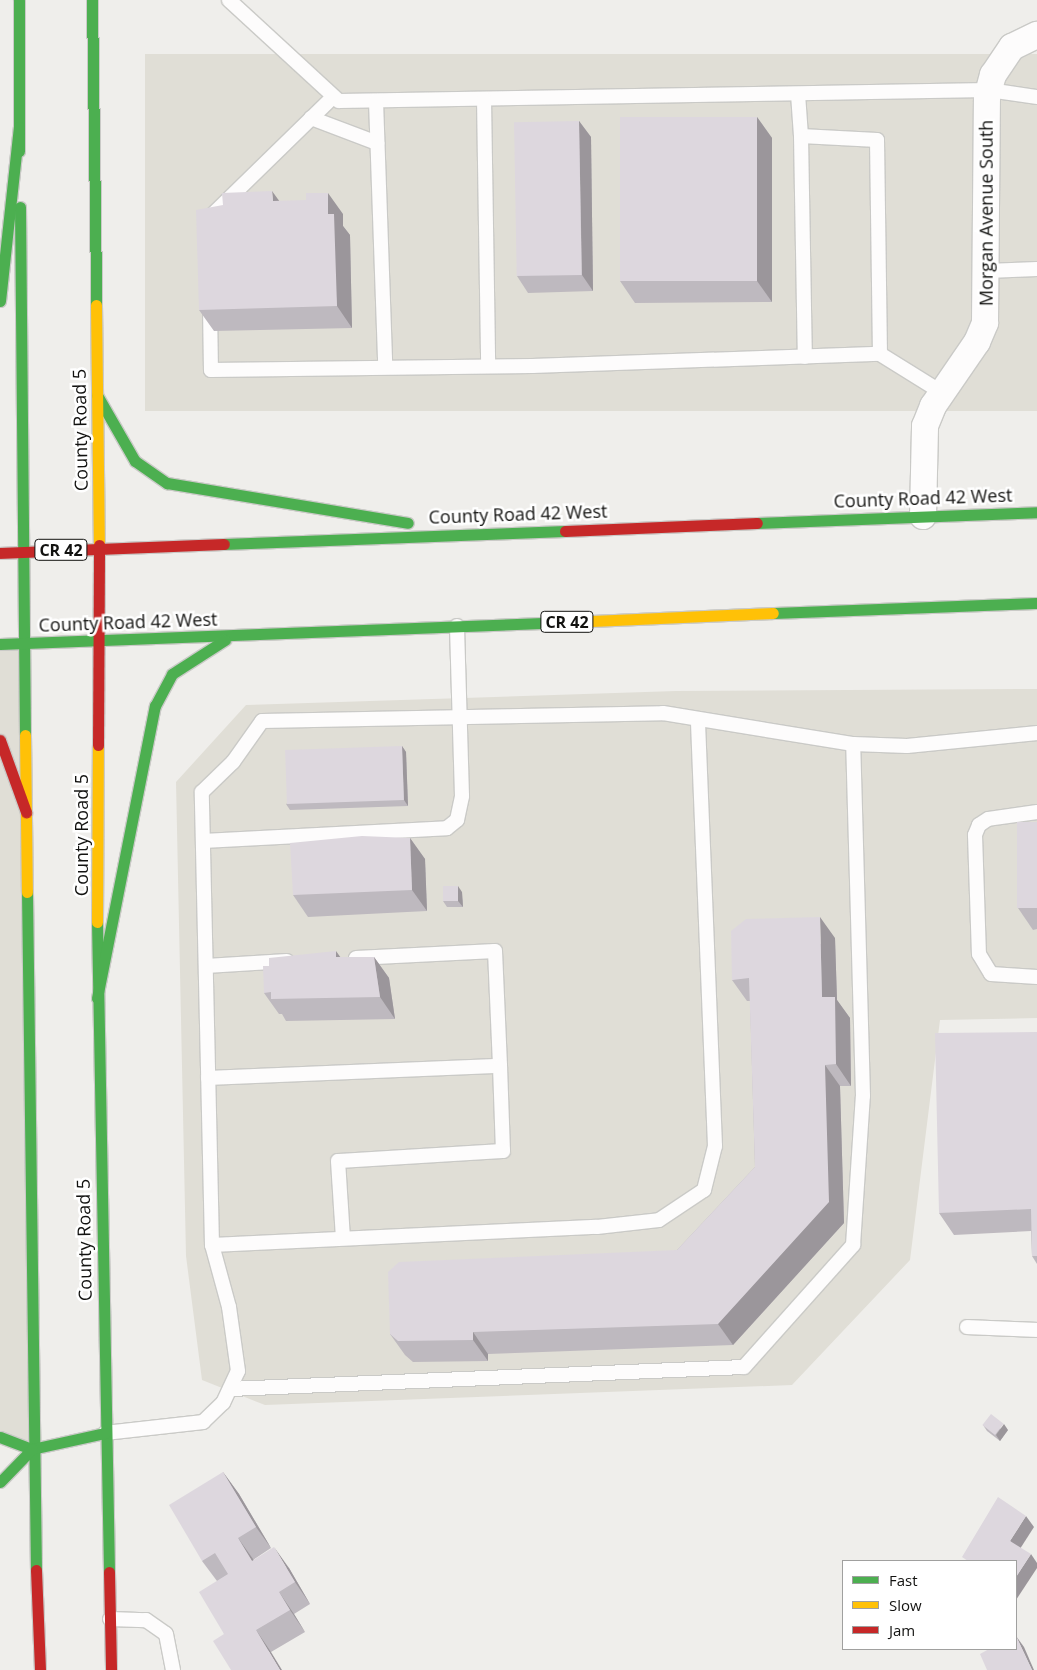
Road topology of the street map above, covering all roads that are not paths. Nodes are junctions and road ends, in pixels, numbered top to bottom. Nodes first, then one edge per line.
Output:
1 (19, 0) edge
2 (92, 0) edge
3 (229, 0) edge
4 (1037, 35) edge
5 (989, 90) junction
6 (798, 94) junction
7 (333, 97) junction
8 (1037, 97) edge
9 (484, 99) junction
10 (376, 101) junction
11 (311, 118) junction
12 (19, 127) junction
13 (801, 136) junction
14 (377, 143) junction
15 (208, 237) edge
16 (1037, 270) edge
17 (987, 271) junction
18 (210, 294) edge
19 (0, 301) edge
20 (880, 354) junction
21 (806, 357) junction
22 (488, 364) junction
23 (385, 366) junction
24 (941, 392) junction
25 (97, 395) junction
26 (1037, 512) edge
27 (923, 516) junction
28 (476, 532) junction
29 (98, 549) junction
30 (24, 552) junction
31 (0, 553) edge
32 (1037, 603) edge
33 (457, 626) junction
34 (232, 636) junction
35 (98, 641) junction
36 (24, 643) junction
37 (0, 644) edge
38 (461, 717) junction
39 (698, 720) junction
40 (1037, 732) edge
41 (0, 740) edge
42 (853, 744) junction
43 (26, 812) junction
44 (1037, 812) edge
45 (203, 841) junction
46 (345, 958) edge
47 (305, 961) edge
48 (206, 966) junction
49 (1037, 977) edge
50 (97, 998) junction
51 (500, 1066) junction
52 (208, 1078) junction
53 (343, 1238) junction
54 (212, 1245) junction
55 (968, 1327) dead end
56 (1037, 1330) edge
57 (230, 1389) junction
58 (105, 1433) junction
59 (0, 1437) edge
60 (32, 1449) junction
61 (0, 1482) edge
62 (110, 1619) junction
63 (40, 1670) edge
64 (111, 1670) edge
65 (173, 1670) edge

1 - 12 main road
2 - 25 main road, County Road 5
3 - 7 lane
4 - 5 street, Morgan Avenue South
5 - 6 lane
5 - 8 lane
5 - 17 street, Morgan Avenue South
6 - 9 lane
6 - 13 lane
7 - 10 lane
7 - 11 lane
9 - 10 lane
9 - 22 lane
10 - 14 lane
11 - 14 lane
11 - 15 lane
12 - 19 main road
12 - 30 main road
13 - 20 lane
13 - 21 lane
14 - 23 lane
16 - 17 lane
17 - 24 street, Morgan Avenue South
18 - 23 lane
20 - 21 lane
20 - 24 lane
21 - 22 lane
22 - 23 lane
24 - 27 street, Morgan Avenue South
25 - 28 main road
25 - 29 main road, County Road 5
26 - 27 main road, County Road 42 West / CR 42
27 - 28 main road, County Road 42 West / CR 42
28 - 29 main road, County Road 42 West / CR 42
29 - 30 main road, County Road 42 West / CR 42
29 - 35 main road, County Road 5
30 - 31 main road, County Road 42 West / CR 42
30 - 36 main road
32 - 33 main road, County Road 42 West / CR 42
33 - 34 main road, County Road 42 West / CR 42
33 - 38 lane
34 - 35 main road, County Road 42 West / CR 42
34 - 50 main road
35 - 36 main road, County Road 42 West / CR 42
35 - 50 main road, County Road 5
36 - 37 main road, County Road 42 West / CR 42
36 - 43 main road
38 - 39 lane
38 - 45 lane
38 - 45 lane
39 - 42 lane
39 - 53 lane
40 - 42 lane
41 - 43 main road
42 - 57 lane
43 - 60 main road
44 - 49 lane
45 - 48 lane
46 - 51 lane
47 - 48 lane
48 - 52 lane
50 - 58 main road, County Road 5
51 - 52 lane
51 - 53 lane
52 - 54 lane
53 - 54 lane
54 - 57 lane
55 - 56 lane
57 - 58 lane
58 - 60 main road
58 - 62 main road, County Road 5
59 - 60 main road
60 - 61 main road
60 - 63 main road
62 - 64 main road, County Road 5
62 - 65 lane

